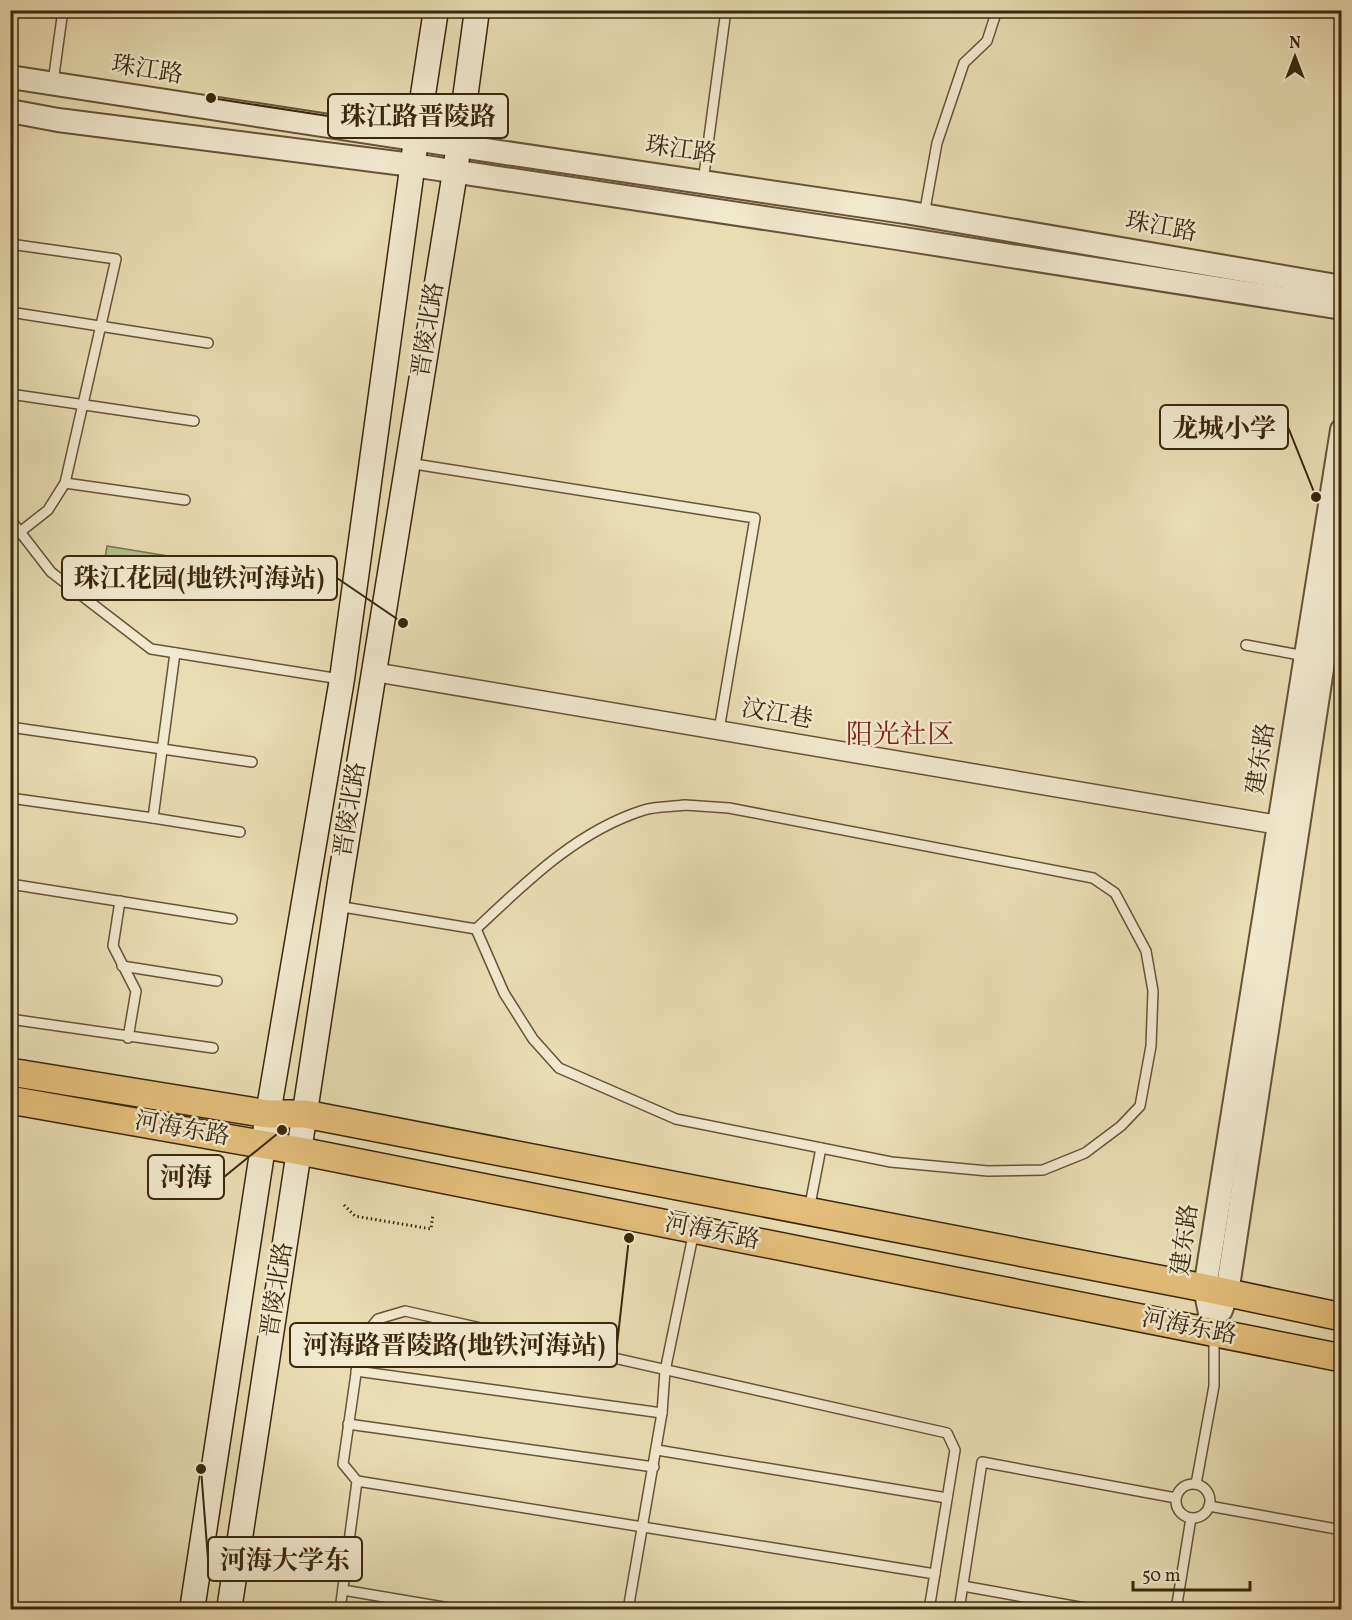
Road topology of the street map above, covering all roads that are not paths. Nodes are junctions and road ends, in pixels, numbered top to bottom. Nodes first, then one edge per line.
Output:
1 (63, 10) edge
2 (436, 10) edge
3 (477, 10) edge
4 (726, 10) edge
5 (997, 10) edge
6 (10, 77) edge
7 (53, 84) junction
8 (10, 111) edge
9 (416, 140) junction
10 (459, 147) junction
11 (412, 165) junction
12 (455, 172) junction
13 (703, 182) junction
14 (924, 215) junction
15 (10, 244) edge
16 (1341, 286) edge
17 (1341, 308) edge
18 (10, 312) edge
19 (101, 326) junction
20 (208, 343) dead end
21 (10, 394) edge
22 (83, 404) junction
23 (194, 421) dead end
24 (1341, 430) edge
25 (407, 463) junction
26 (65, 483) junction
27 (185, 500) dead end
28 (10, 519) edge
29 (20, 532) junction
30 (1341, 538) edge
31 (1246, 645) dead end
32 (175, 653) junction
33 (1305, 656) junction
34 (374, 672) junction
35 (342, 679) junction
36 (10, 727) edge
37 (719, 730) junction
38 (162, 749) junction
39 (252, 762) dead end
40 (10, 798) edge
41 (153, 818) junction
42 (1279, 825) junction
43 (240, 832) dead end
44 (10, 884) edge
45 (120, 901) junction
46 (336, 906) junction
47 (232, 919) dead end
48 (477, 929) junction
49 (122, 966) junction
50 (217, 981) dead end
51 (10, 1019) edge
52 (128, 1038) junction
53 (213, 1048) dead end
54 (10, 1072) edge
55 (10, 1100) edge
56 (268, 1114) junction
57 (305, 1114) junction
58 (263, 1145) junction
59 (821, 1148) junction
60 (300, 1151) junction
61 (809, 1212) junction
62 (694, 1229) junction
63 (1216, 1290) junction
64 (1341, 1317) edge
65 (1214, 1333) junction
66 (1341, 1358) edge
67 (356, 1371) junction
68 (665, 1371) junction
69 (663, 1413) junction
70 (348, 1424) junction
71 (657, 1450) junction
72 (654, 1467) junction
73 (357, 1481) junction
74 (1196, 1484) junction
75 (947, 1498) junction
76 (1176, 1498) junction
77 (1209, 1506) junction
78 (1191, 1518) junction
79 (643, 1527) junction
80 (1341, 1530) edge
81 (935, 1574) junction
82 (963, 1586) junction
83 (343, 1590) junction
84 (10, 1608) edge
85 (17, 1610) edge
86 (192, 1610) edge
87 (229, 1610) edge
88 (340, 1610) edge
89 (461, 1610) edge
90 (628, 1610) edge
91 (929, 1610) edge
92 (959, 1610) edge
93 (1096, 1610) edge
94 (1176, 1610) edge

1 - 7 lane
2 - 9 main road, 晋陵北路
3 - 10 main road, 晋陵北路
4 - 13 lane
5 - 14 lane
6 - 7 street, 珠江路
7 - 9 street, 珠江路
8 - 11 street, 珠江路
9 - 10 street, 珠江路
9 - 11 main road, 晋陵北路
10 - 12 main road, 晋陵北路
10 - 13 street, 珠江路
11 - 12 street, 珠江路
11 - 35 main road, 晋陵北路
12 - 17 street, 珠江路
12 - 25 main road, 晋陵北路
13 - 14 street, 珠江路
14 - 16 street, 珠江路
15 - 19 lane
18 - 19 lane
19 - 20 lane
19 - 22 lane
21 - 22 lane
22 - 23 lane
22 - 26 lane
24 - 33 street, 建东路
25 - 34 main road, 晋陵北路
25 - 37 lane
26 - 27 lane
26 - 29 lane
28 - 29 lane
29 - 32 lane
30 - 63 street, 建东路
31 - 33 lane
32 - 35 lane
32 - 38 lane
33 - 42 street, 建东路
34 - 37 street, 汶江巷
34 - 46 main road, 晋陵北路
35 - 56 main road, 晋陵北路
36 - 38 lane
37 - 42 street, 汶江巷
38 - 39 lane
38 - 41 lane
40 - 41 lane
41 - 43 lane
42 - 63 street, 建东路
44 - 45 lane
45 - 47 lane
45 - 49 lane
46 - 48 lane
46 - 57 main road, 晋陵北路
48 - 59 lane
48 - 59 lane
49 - 50 lane
49 - 52 lane
51 - 52 lane
52 - 53 lane
54 - 56 main road, 河海东路
55 - 58 main road, 河海东路
56 - 57 main road, 河海东路
56 - 58 main road, 晋陵北路
57 - 60 main road, 晋陵北路
57 - 61 main road, 河海东路
58 - 60 main road, 河海东路
58 - 86 main road, 晋陵北路
59 - 61 lane
60 - 62 main road, 河海东路
60 - 87 main road, 晋陵北路
61 - 63 main road, 河海东路
62 - 65 main road, 河海东路
62 - 68 lane
63 - 64 main road, 河海东路
63 - 65 street, 建东路
65 - 66 main road, 河海东路
65 - 74 lane
67 - 68 lane
67 - 69 lane
67 - 70 lane
68 - 69 lane
68 - 75 lane
69 - 71 lane
70 - 72 lane
70 - 73 lane
71 - 72 lane
71 - 75 lane
72 - 79 lane
73 - 79 lane
73 - 83 lane
74 - 76 lane
74 - 77 lane
75 - 81 lane
76 - 78 lane
76 - 82 lane
77 - 78 lane
77 - 80 lane
78 - 94 lane
79 - 81 lane
79 - 90 lane
81 - 91 lane
82 - 92 lane
82 - 93 lane
83 - 88 lane
83 - 89 lane
84 - 85 lane

